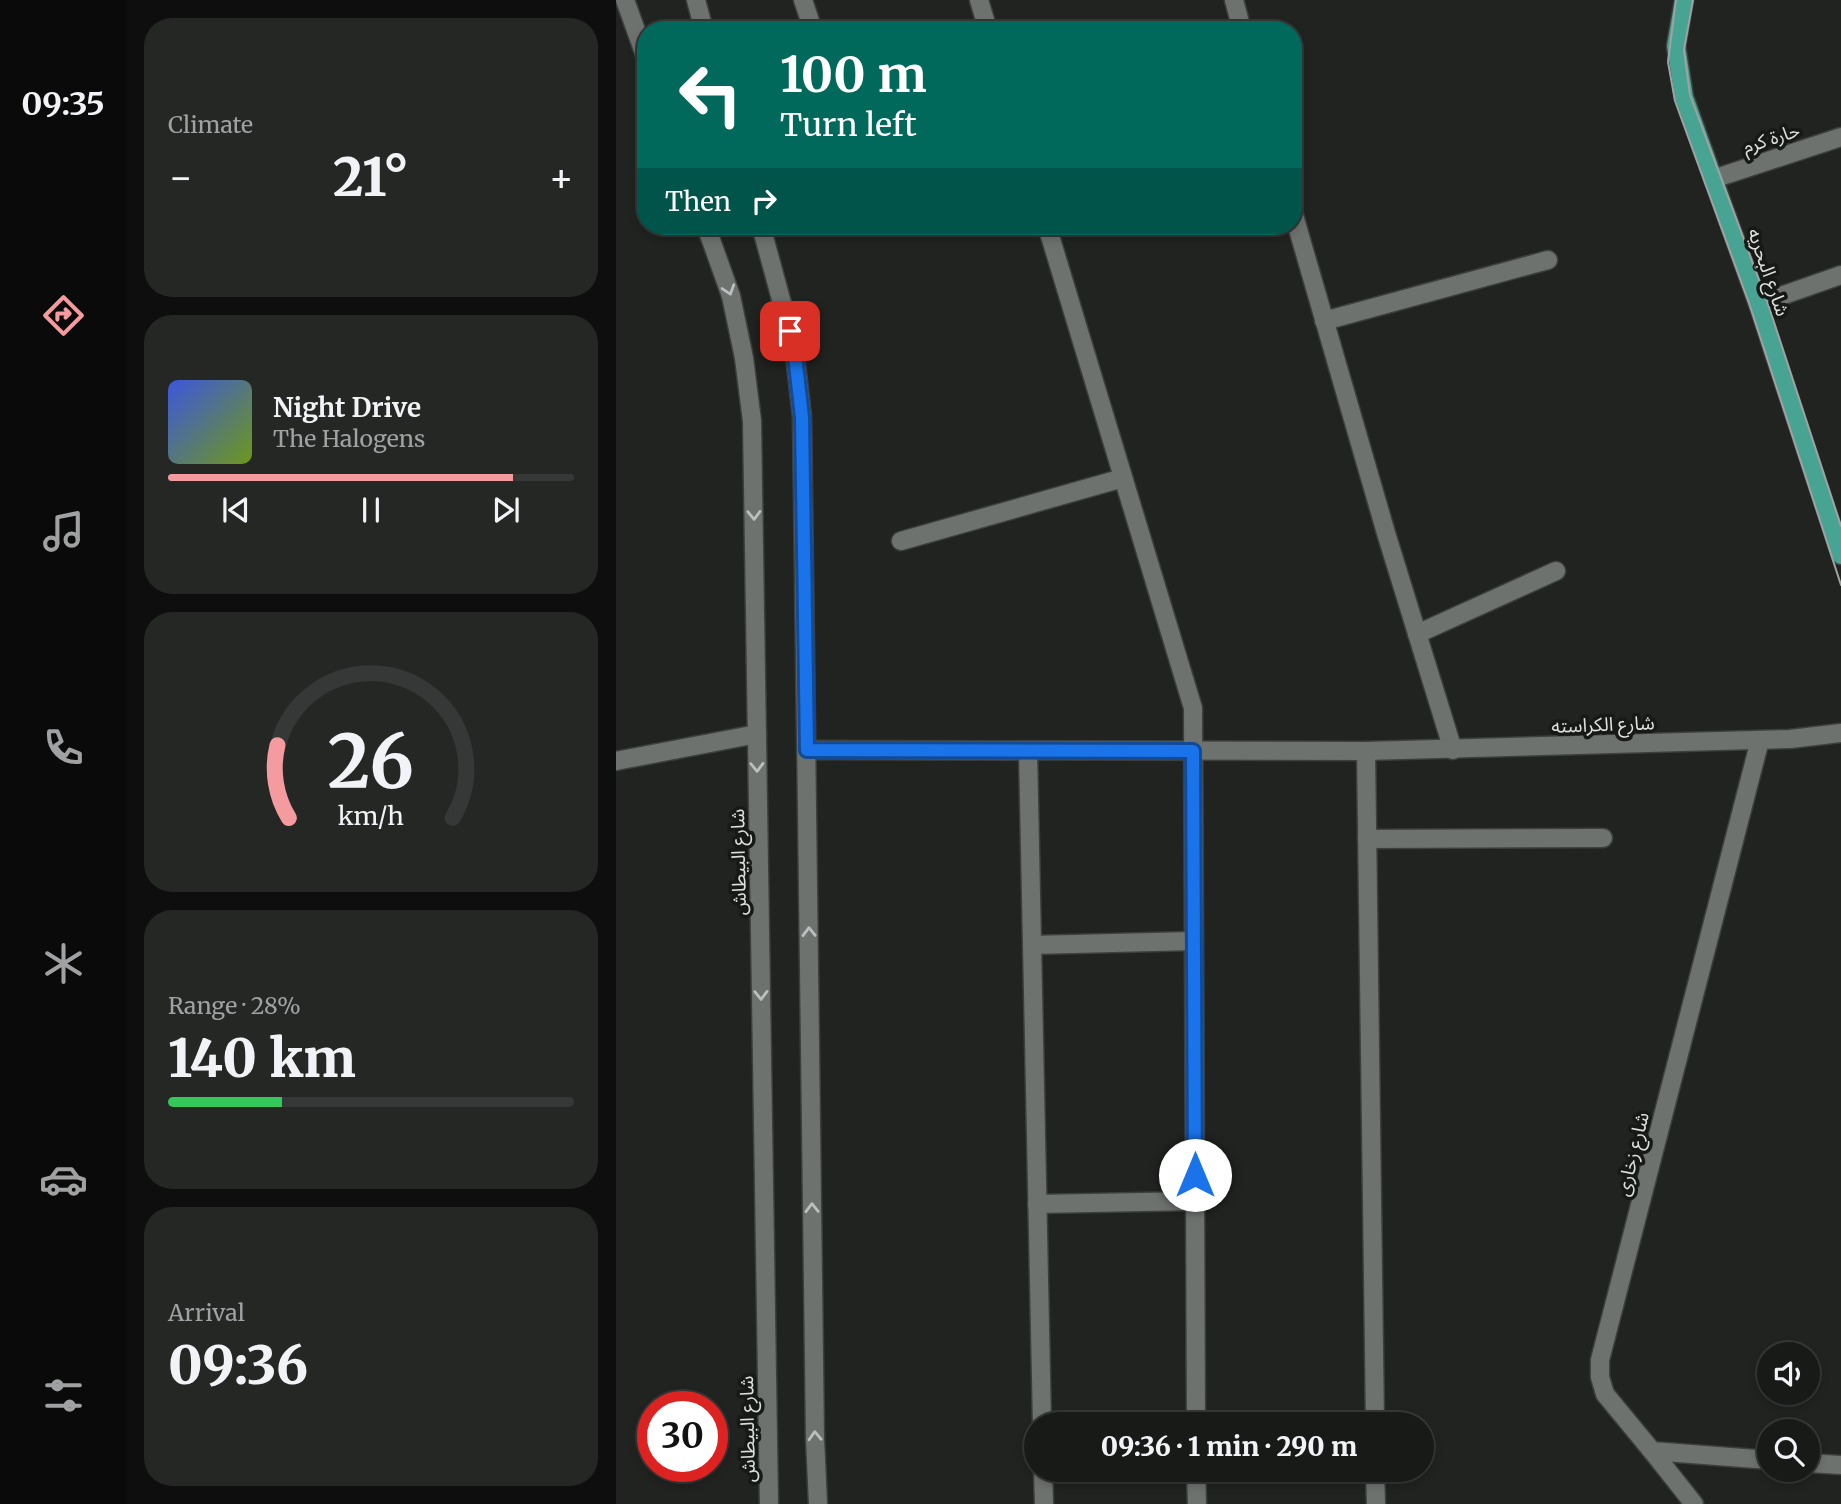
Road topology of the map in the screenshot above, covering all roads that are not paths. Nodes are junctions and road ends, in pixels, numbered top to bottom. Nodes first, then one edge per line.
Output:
1 (625, 0) edge
2 (696, 0) edge
3 (803, 0) edge
4 (979, 0) edge
5 (1234, 0) edge
6 (1684, 0) edge
7 (702, 21) edge
8 (810, 21) edge
9 (985, 21) edge
10 (1240, 21) edge
11 (637, 33) edge
12 (1841, 137) edge
13 (1713, 179) junction
14 (709, 235) edge
15 (763, 235) edge
16 (1050, 235) edge
17 (1300, 235) edge
18 (1548, 260) dead end
19 (1841, 275) edge
20 (1758, 304) junction
21 (1324, 321) junction
22 (1123, 478) junction
23 (901, 541) dead end
24 (1841, 555) edge
25 (1556, 571) dead end
26 (1417, 634) junction
27 (1841, 733) edge
28 (757, 734) junction
29 (1760, 740) junction
30 (807, 750) junction
31 (1453, 750) junction
32 (1028, 751) junction
33 (1193, 751) junction
34 (1366, 751) junction
35 (616, 761) edge
36 (1603, 838) dead end
37 (1367, 839) junction
38 (1194, 941) junction
39 (1032, 945) junction
40 (1195, 1201) junction
41 (1037, 1204) junction
42 (1042, 1412) edge
43 (1196, 1412) edge
44 (1375, 1412) edge
45 (1652, 1451) junction
46 (1757, 1459) edge
47 (1820, 1464) edge
48 (1841, 1465) edge
49 (1043, 1482) edge
50 (1196, 1482) edge
51 (1375, 1482) edge
52 (769, 1504) edge
53 (818, 1504) edge
54 (1044, 1504) edge
55 (1197, 1504) edge
56 (1376, 1504) edge
57 (1694, 1504) edge

1 - 11 street
2 - 7 street
3 - 8 street
4 - 9 street
5 - 10 street
6 - 13 main road, شارع البحريه
12 - 13 street, حارة كرم
13 - 20 main road, شارع البحريه
14 -> 28 street, شارع البيطاش
15 - 30 street
16 - 22 street
17 - 21 street
18 - 21 street
19 - 20 street
20 - 24 main road, شارع البحريه
21 - 26 street
22 - 23 street
22 - 33 street
25 - 26 street
26 - 31 street
27 - 29 street, شارع الكراسته
28 - 35 street
28 -> 52 street, شارع البيطاش
29 - 31 street, شارع الكراسته
29 - 45 street, شارع زخارى
30 - 32 street, شارع الكراسته
53 -> 30 street
31 - 34 street, شارع الكراسته
32 - 33 street, شارع الكراسته
32 - 39 street
33 - 34 street, شارع الكراسته
33 - 38 street
34 - 37 street
36 - 37 street
37 - 44 street
38 - 39 street
38 - 40 street
39 - 41 street
40 - 41 street
40 - 43 street
41 - 42 street
45 - 46 street
45 - 57 street, شارع زخارى
47 - 48 street
49 - 54 street
50 - 55 street
51 - 56 street

